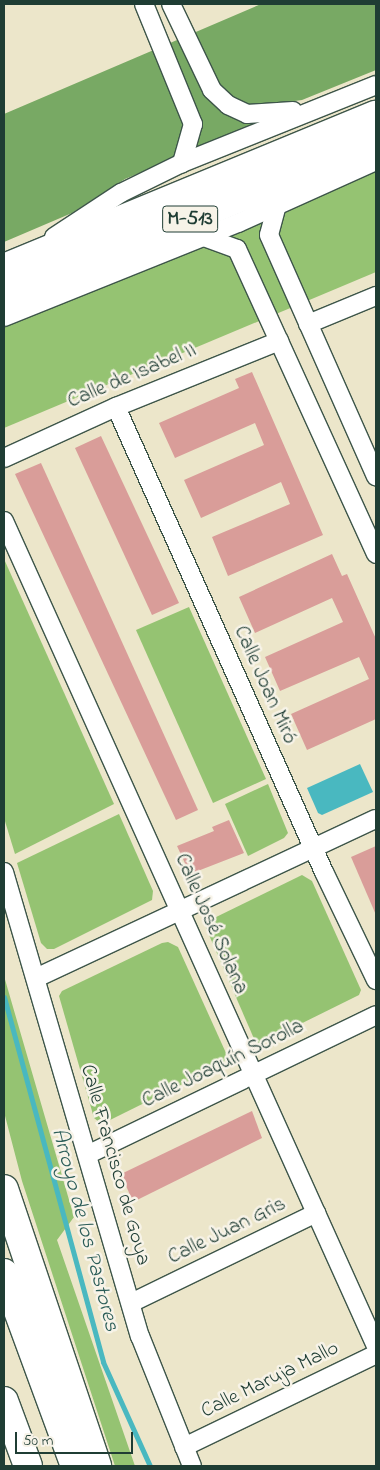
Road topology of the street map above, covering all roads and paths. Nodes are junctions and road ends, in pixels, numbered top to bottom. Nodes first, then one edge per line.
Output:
1 (144, 4) edge
2 (171, 4) edge
3 (376, 85) edge
4 (340, 100) junction
5 (376, 116) edge
6 (376, 141) edge
7 (376, 161) edge
8 (182, 163) junction
9 (277, 205) junction
10 (204, 236) junction
11 (5, 268) edge
12 (4, 296) edge
13 (376, 296) edge
14 (4, 317) edge
15 (308, 324) junction
16 (279, 340) junction
17 (116, 407) junction
18 (4, 458) edge
19 (376, 476) edge
20 (4, 521) edge
21 (376, 554) edge
22 (376, 819) edge
23 (314, 848) junction
24 (4, 872) edge
25 (181, 910) junction
26 (36, 978) junction
27 (376, 980) edge
28 (376, 1015) edge
29 (253, 1074) junction
30 (89, 1154) junction
31 (4, 1189) edge
32 (316, 1213) junction
33 (4, 1273) edge
34 (131, 1303) junction
35 (376, 1346) edge
36 (376, 1354) edge
37 (4, 1401) edge
38 (184, 1447) junction
39 (28, 1466) edge
40 (74, 1466) edge
41 (97, 1466) edge
42 (192, 1466) edge

1 - 8 street
2 - 4 street
3 - 4 street
4 - 8 street
5 - 11 main road, M-513
6 - 12 main road, M-513
7 - 9 street
8 - 11 street
9 - 10 street
9 - 15 street
10 - 14 street
10 - 16 street
13 - 15 street
15 - 19 street
16 - 17 street, Calle de Isabel II
16 - 21 street
17 - 18 street, Calle de Isabel II
17 - 23 street, Calle Joan Miró
20 - 25 street, Calle José Solana
22 - 23 street
23 - 25 street
23 - 27 street, Calle Joan Miró
24 - 26 street, Calle Francisco de Goya
25 - 26 street
25 - 29 street, Calle José Solana
26 - 30 street, Calle Francisco de Goya
28 - 29 street, Calle Joaquín Sorolla
29 - 30 street, Calle Joaquín Sorolla
29 - 32 street, Calle José Solana
30 - 34 street, Calle Francisco de Goya
31 - 41 main road
32 - 34 street, Calle Juan Gris
32 - 35 street, Calle José Solana
33 - 40 main road
34 - 38 street, Calle Francisco de Goya
36 - 38 street, Calle Maruja Mallo
37 - 39 main road
38 - 42 street, Calle Francisco de Goya

